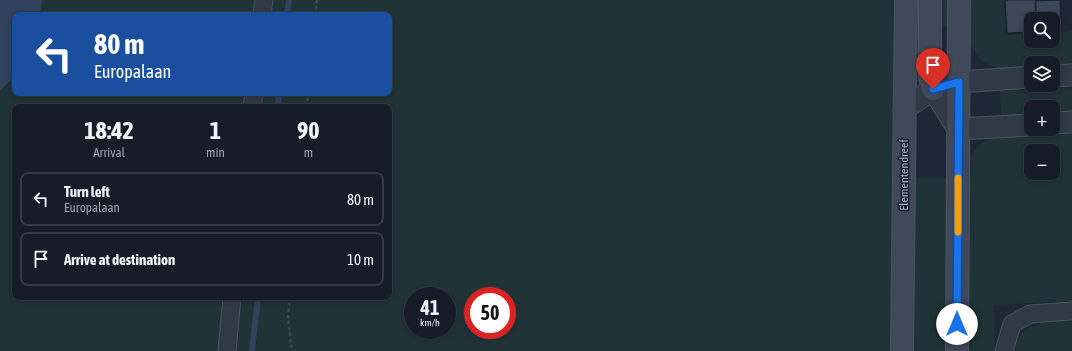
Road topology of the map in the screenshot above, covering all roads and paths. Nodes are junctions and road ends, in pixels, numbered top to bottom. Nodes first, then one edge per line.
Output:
1 (264, 0) edge
2 (317, 0) edge
3 (906, 0) edge
4 (930, 0) edge
5 (959, 0) edge
6 (262, 12) edge
7 (315, 12) edge
8 (1072, 75) edge
9 (1060, 76) edge
10 (1024, 77) edge
11 (959, 82) junction
12 (933, 89) junction
13 (904, 109) junction
14 (1072, 122) edge
15 (1060, 123) edge
16 (1024, 125) edge
17 (958, 130) junction
18 (232, 300) edge
19 (290, 300) edge
20 (1072, 311) edge
21 (227, 351) edge
22 (292, 351) edge
23 (902, 351) edge
24 (957, 351) edge
25 (1004, 351) edge

1 - 6 street
2 - 7 path
3 - 13 main road, Elementendreef
4 - 12 main road
5 - 11 main road
8 - 9 street
10 - 11 street
11 - 12 street
11 - 17 main road
12 - 13 street
12 - 17 street
13 - 23 main road, Elementendreef
14 - 15 street
16 - 17 street
17 - 24 main road
18 - 21 street
19 - 22 path
20 - 25 street

